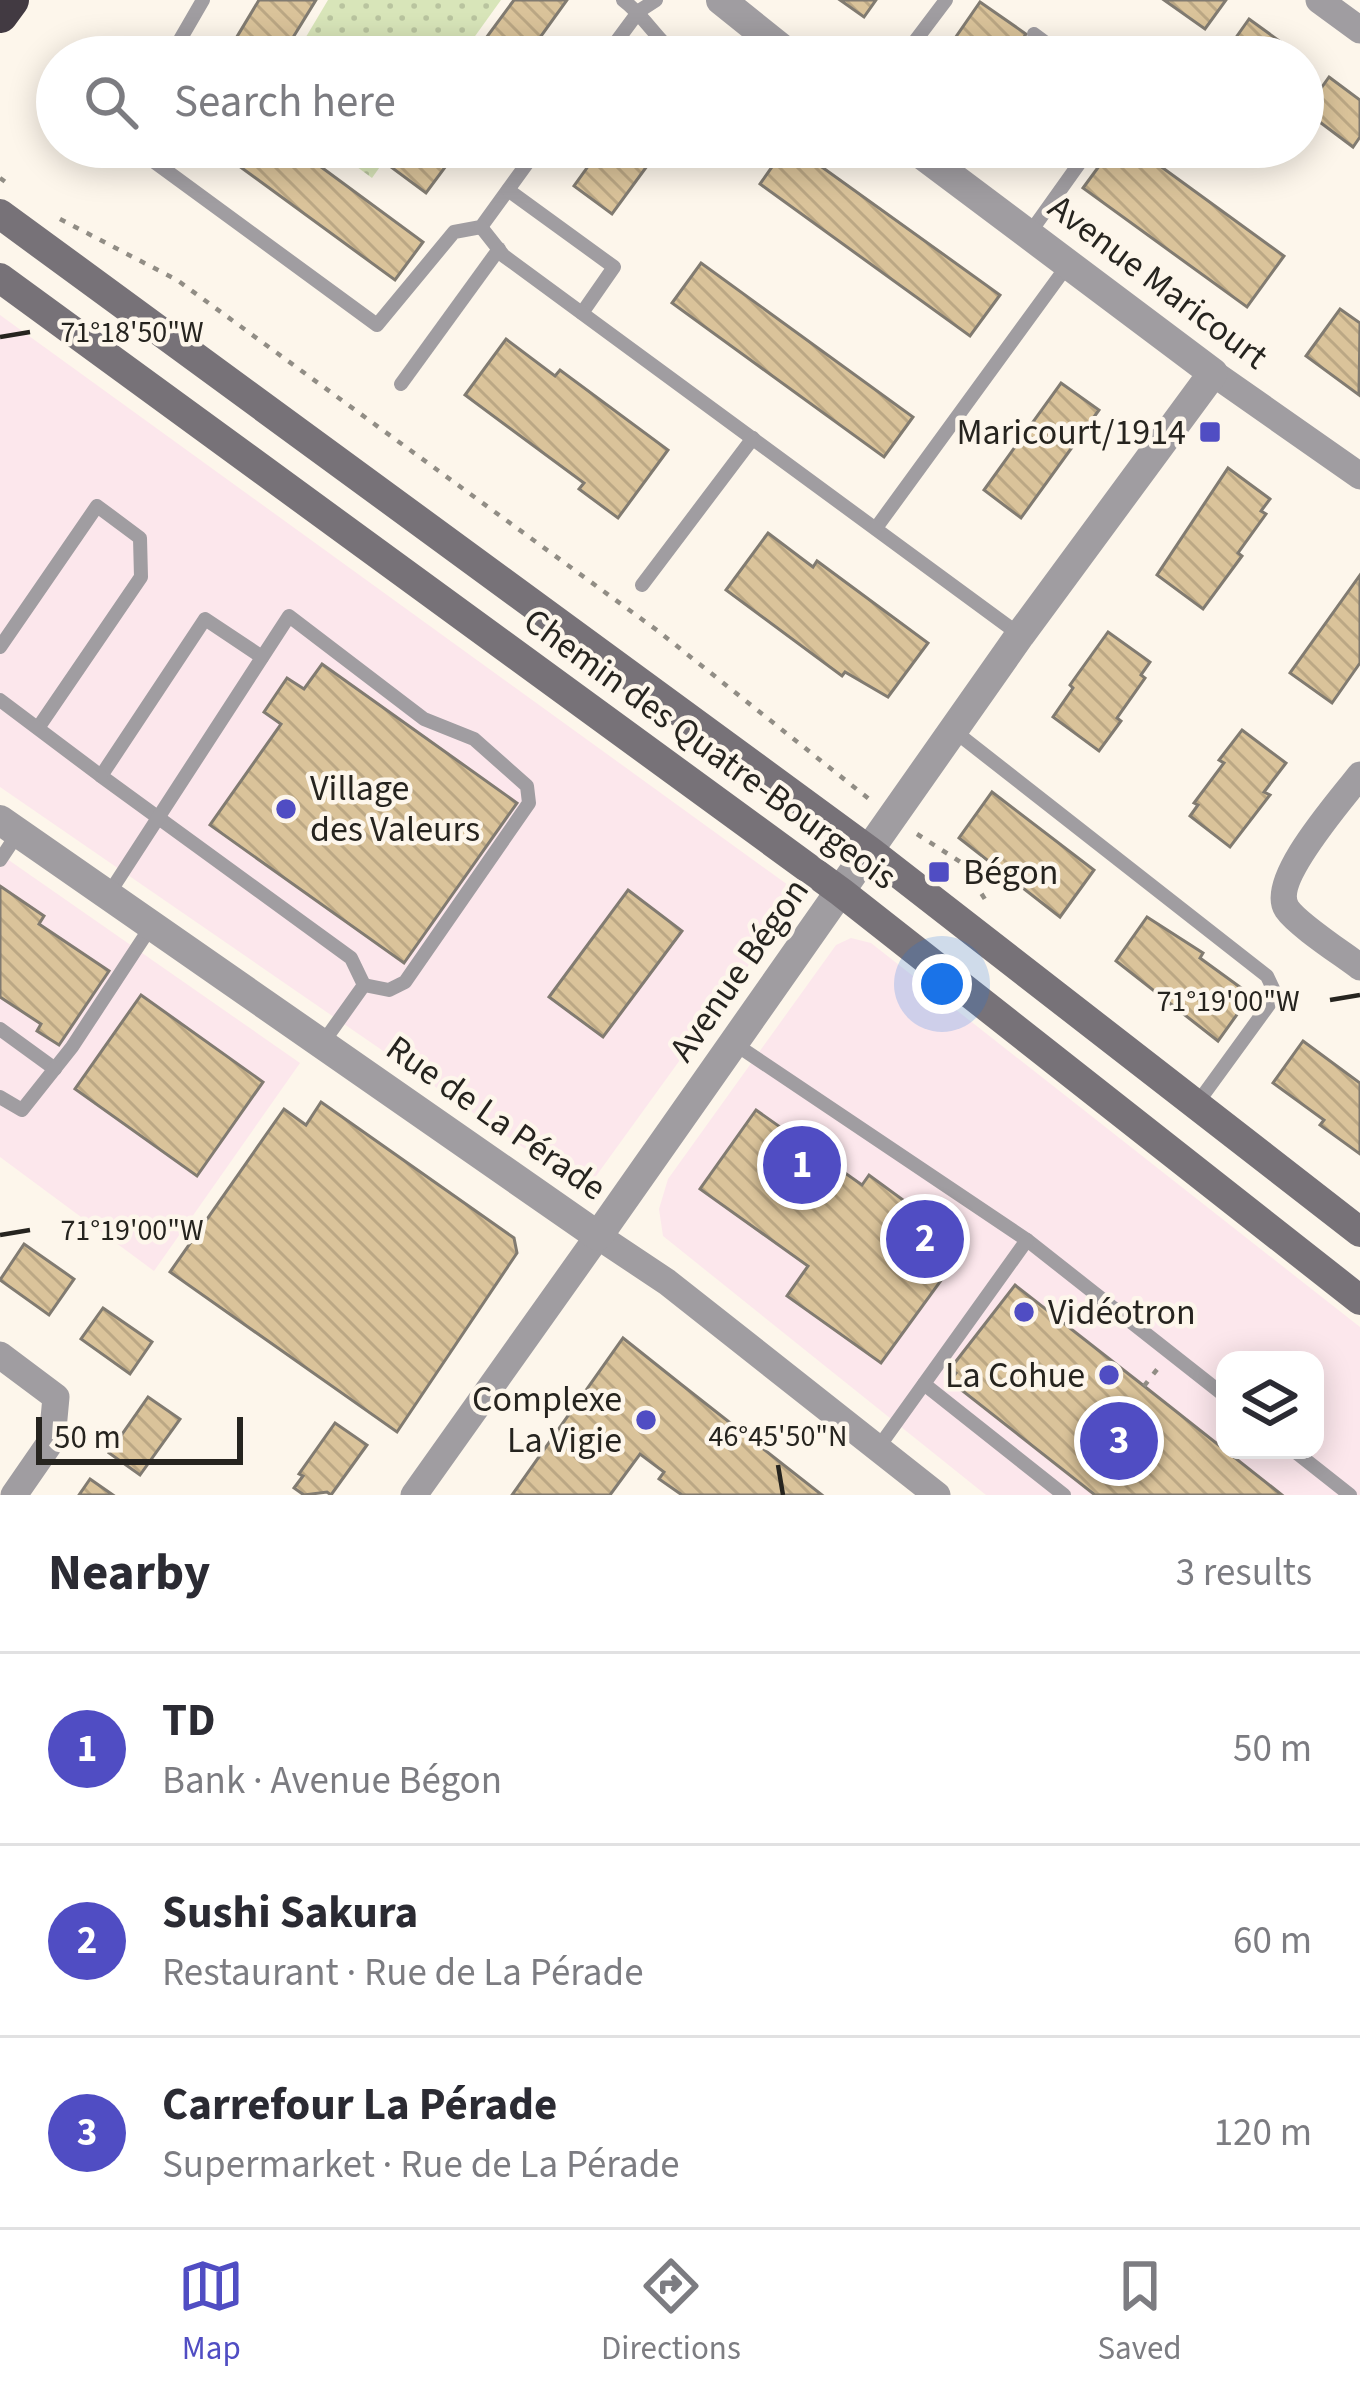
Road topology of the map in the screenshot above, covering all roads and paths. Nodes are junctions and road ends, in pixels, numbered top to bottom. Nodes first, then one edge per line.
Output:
1 (10, 0) edge
2 (202, 0) edge
3 (623, 0) edge
4 (656, 0) edge
5 (721, 0) edge
6 (946, 0) edge
7 (1319, 0) edge
8 (639, 11) junction
9 (0, 15) edge
10 (1360, 30) edge
11 (1034, 34) dead end
12 (182, 36) edge
13 (621, 36) edge
14 (658, 36) edge
15 (765, 36) edge
16 (919, 36) edge
17 (1037, 36) edge
18 (163, 168) edge
19 (524, 168) edge
20 (940, 168) edge
21 (1076, 168) edge
22 (0, 178) edge
23 (508, 190) junction
24 (9, 202) edge
25 (55, 216) dead end
26 (481, 227) junction
27 (1029, 234) junction
28 (499, 249) junction
29 (1069, 263) junction
30 (0, 278) edge
31 (582, 313) junction
32 (1213, 373) junction
33 (401, 384) dead end
34 (753, 438) junction
35 (1360, 476) edge
36 (875, 528) junction
37 (642, 585) dead end
38 (1020, 635) junction
39 (0, 647) edge
40 (262, 657) junction
41 (0, 700) edge
42 (38, 728) junction
43 (953, 730) junction
44 (1360, 775) edge
45 (101, 776) junction
46 (159, 816) junction
47 (893, 818) junction
48 (9, 826) edge
49 (872, 852) junction
50 (0, 860) edge
51 (841, 892) junction
52 (108, 895) junction
53 (987, 904) dead end
54 (152, 925) junction
55 (1360, 967) edge
56 (364, 986) junction
57 (0, 1029) edge
58 (735, 1043) junction
59 (322, 1044) junction
60 (55, 1069) junction
61 (0, 1097) edge
62 (1196, 1105) junction
63 (1360, 1232) edge
64 (598, 1236) junction
65 (1027, 1240) junction
66 (1360, 1300) edge
67 (0, 1355) edge
68 (923, 1384) junction
69 (1216, 1389) edge
70 (878, 1448) junction
71 (1305, 1459) edge
72 (14, 1495) edge
73 (414, 1495) edge
74 (937, 1495) edge
75 (1064, 1495) edge
76 (1351, 1495) edge

1 - 9 highway
2 - 12 lane
3 - 8 lane
4 - 8 lane
5 - 15 street
6 - 16 lane
7 - 10 street
8 - 13 lane
8 - 14 lane
11 - 17 lane
18 - 26 lane
19 - 23 lane
20 - 27 street, Avenue Maricourt
21 - 27 lane
22 - 24 path
23 - 26 lane
23 - 31 lane
24 - 49 main road, Chemin des Quatre-Bourgeois
25 - 47 path, Chemin des Quatre-Bourgeois
26 - 28 lane
27 - 29 street, Avenue Maricourt
28 - 31 lane
28 - 33 lane
29 - 32 street, Avenue Maricourt
29 - 36 lane
30 - 51 main road, Chemin des Quatre-Bourgeois
31 - 34 lane
32 - 35 street, Avenue Maricourt
32 - 38 street, Avenue Bégon
34 - 36 lane
34 - 37 lane
36 - 38 lane
38 - 43 street, Avenue Bégon
39 - 42 lane
40 - 45 lane
40 - 46 lane
40 - 56 lane
41 - 42 lane
42 - 45 lane
43 - 47 street, Avenue Bégon
43 - 62 lane
44 - 55 street
45 - 46 lane
46 - 52 lane
46 - 56 lane
47 - 49 street, Avenue Bégon
47 - 53 path, Chemin des Quatre-Bourgeois
48 - 50 lane
48 - 52 street, Rue de La Pérade
49 - 51 street, Avenue Bégon
49 - 62 main road, Chemin des Quatre-Bourgeois
51 - 58 street, Avenue Bégon
51 - 66 main road, Chemin des Quatre-Bourgeois
52 - 54 street, Rue de La Pérade
54 - 59 street, Rue de La Pérade
54 - 60 lane
56 - 59 lane
57 - 60 lane
58 - 64 street, Avenue Bégon
58 - 65 lane
59 - 64 street, Rue de La Pérade
60 - 61 lane
62 - 63 main road, Chemin des Quatre-Bourgeois
64 - 70 street, Rue de La Pérade
64 - 73 street, Avenue Bégon
65 - 68 lane
65 - 69 lane
67 - 72 street
68 - 70 lane
68 - 75 lane
70 - 74 street, Rue de La Pérade
71 - 76 lane

